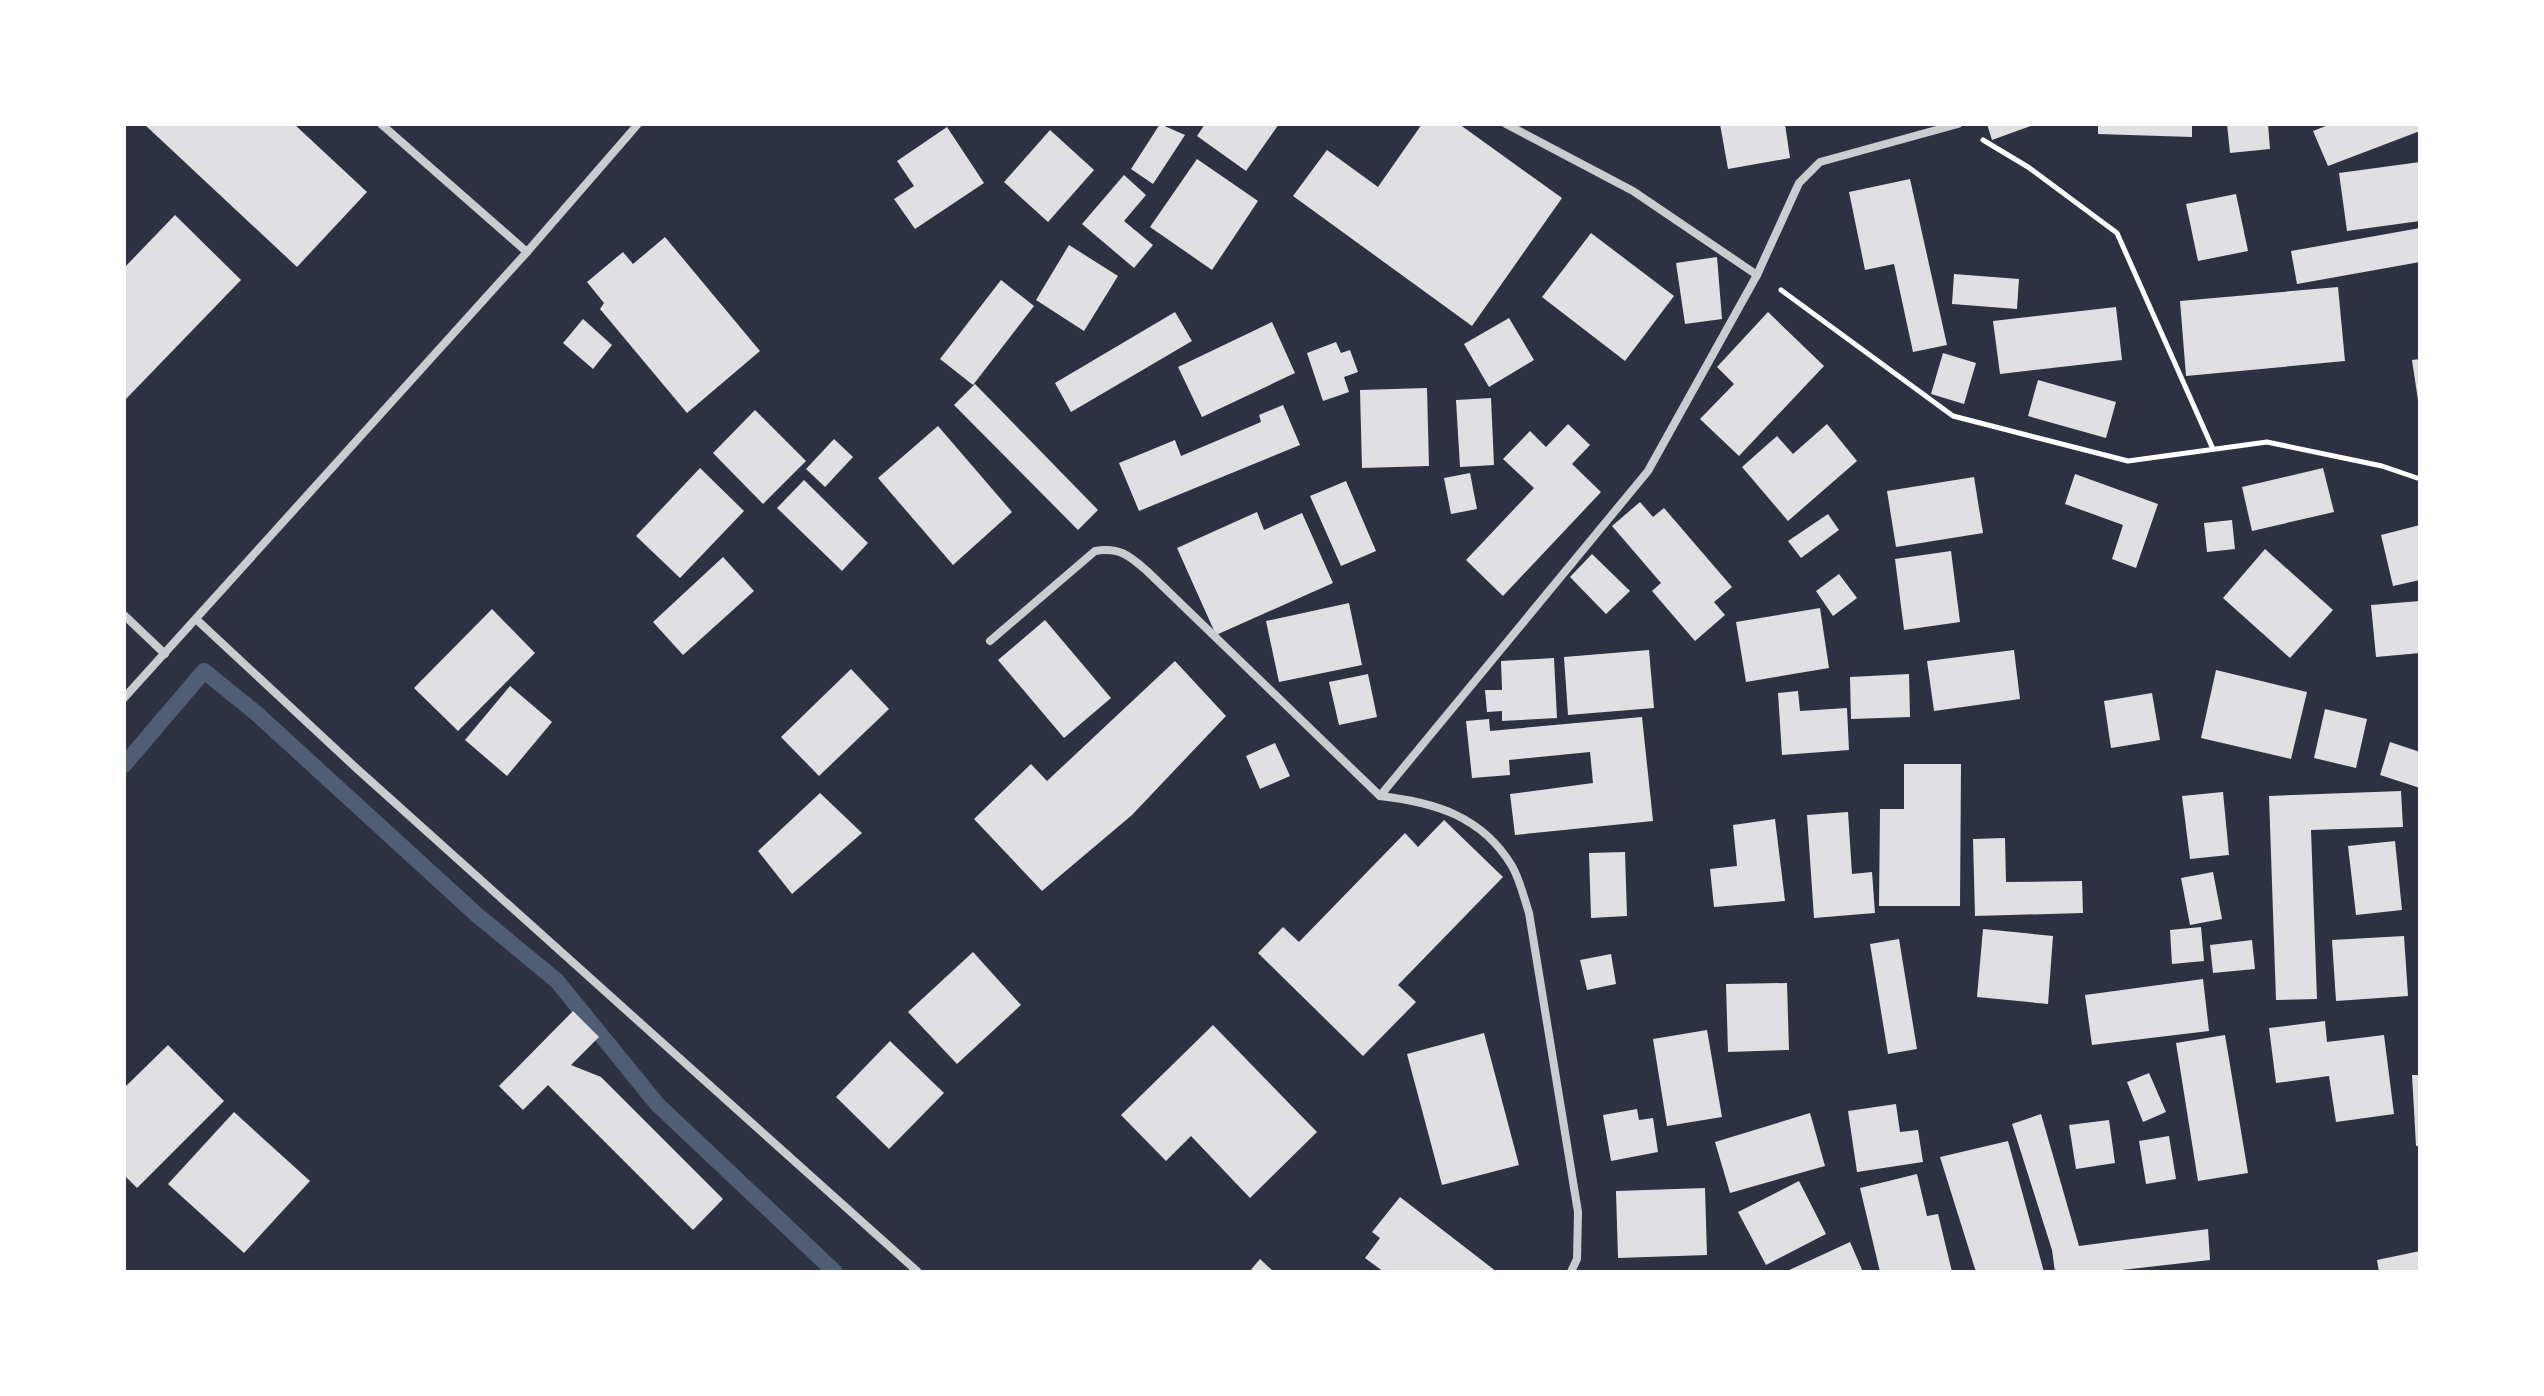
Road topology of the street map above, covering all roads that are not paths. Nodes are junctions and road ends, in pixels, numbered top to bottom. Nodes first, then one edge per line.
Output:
1 (381, 124) edge
2 (638, 124) edge
3 (1506, 124) edge
4 (1958, 124) edge
5 (527, 252) junction
6 (1757, 275) junction
7 (124, 615) edge
8 (197, 620) junction
9 (990, 641) dead end
10 (165, 654) junction
11 (124, 698) edge
12 (1380, 796) junction
13 (918, 1272) edge
14 (1571, 1272) edge

1 - 5 street
2 - 5 street
3 - 6 street
4 - 6 street
5 - 8 street
6 - 12 street
7 - 10 street
8 - 10 street
8 - 13 street
9 - 12 street
10 - 11 street
12 - 14 street

